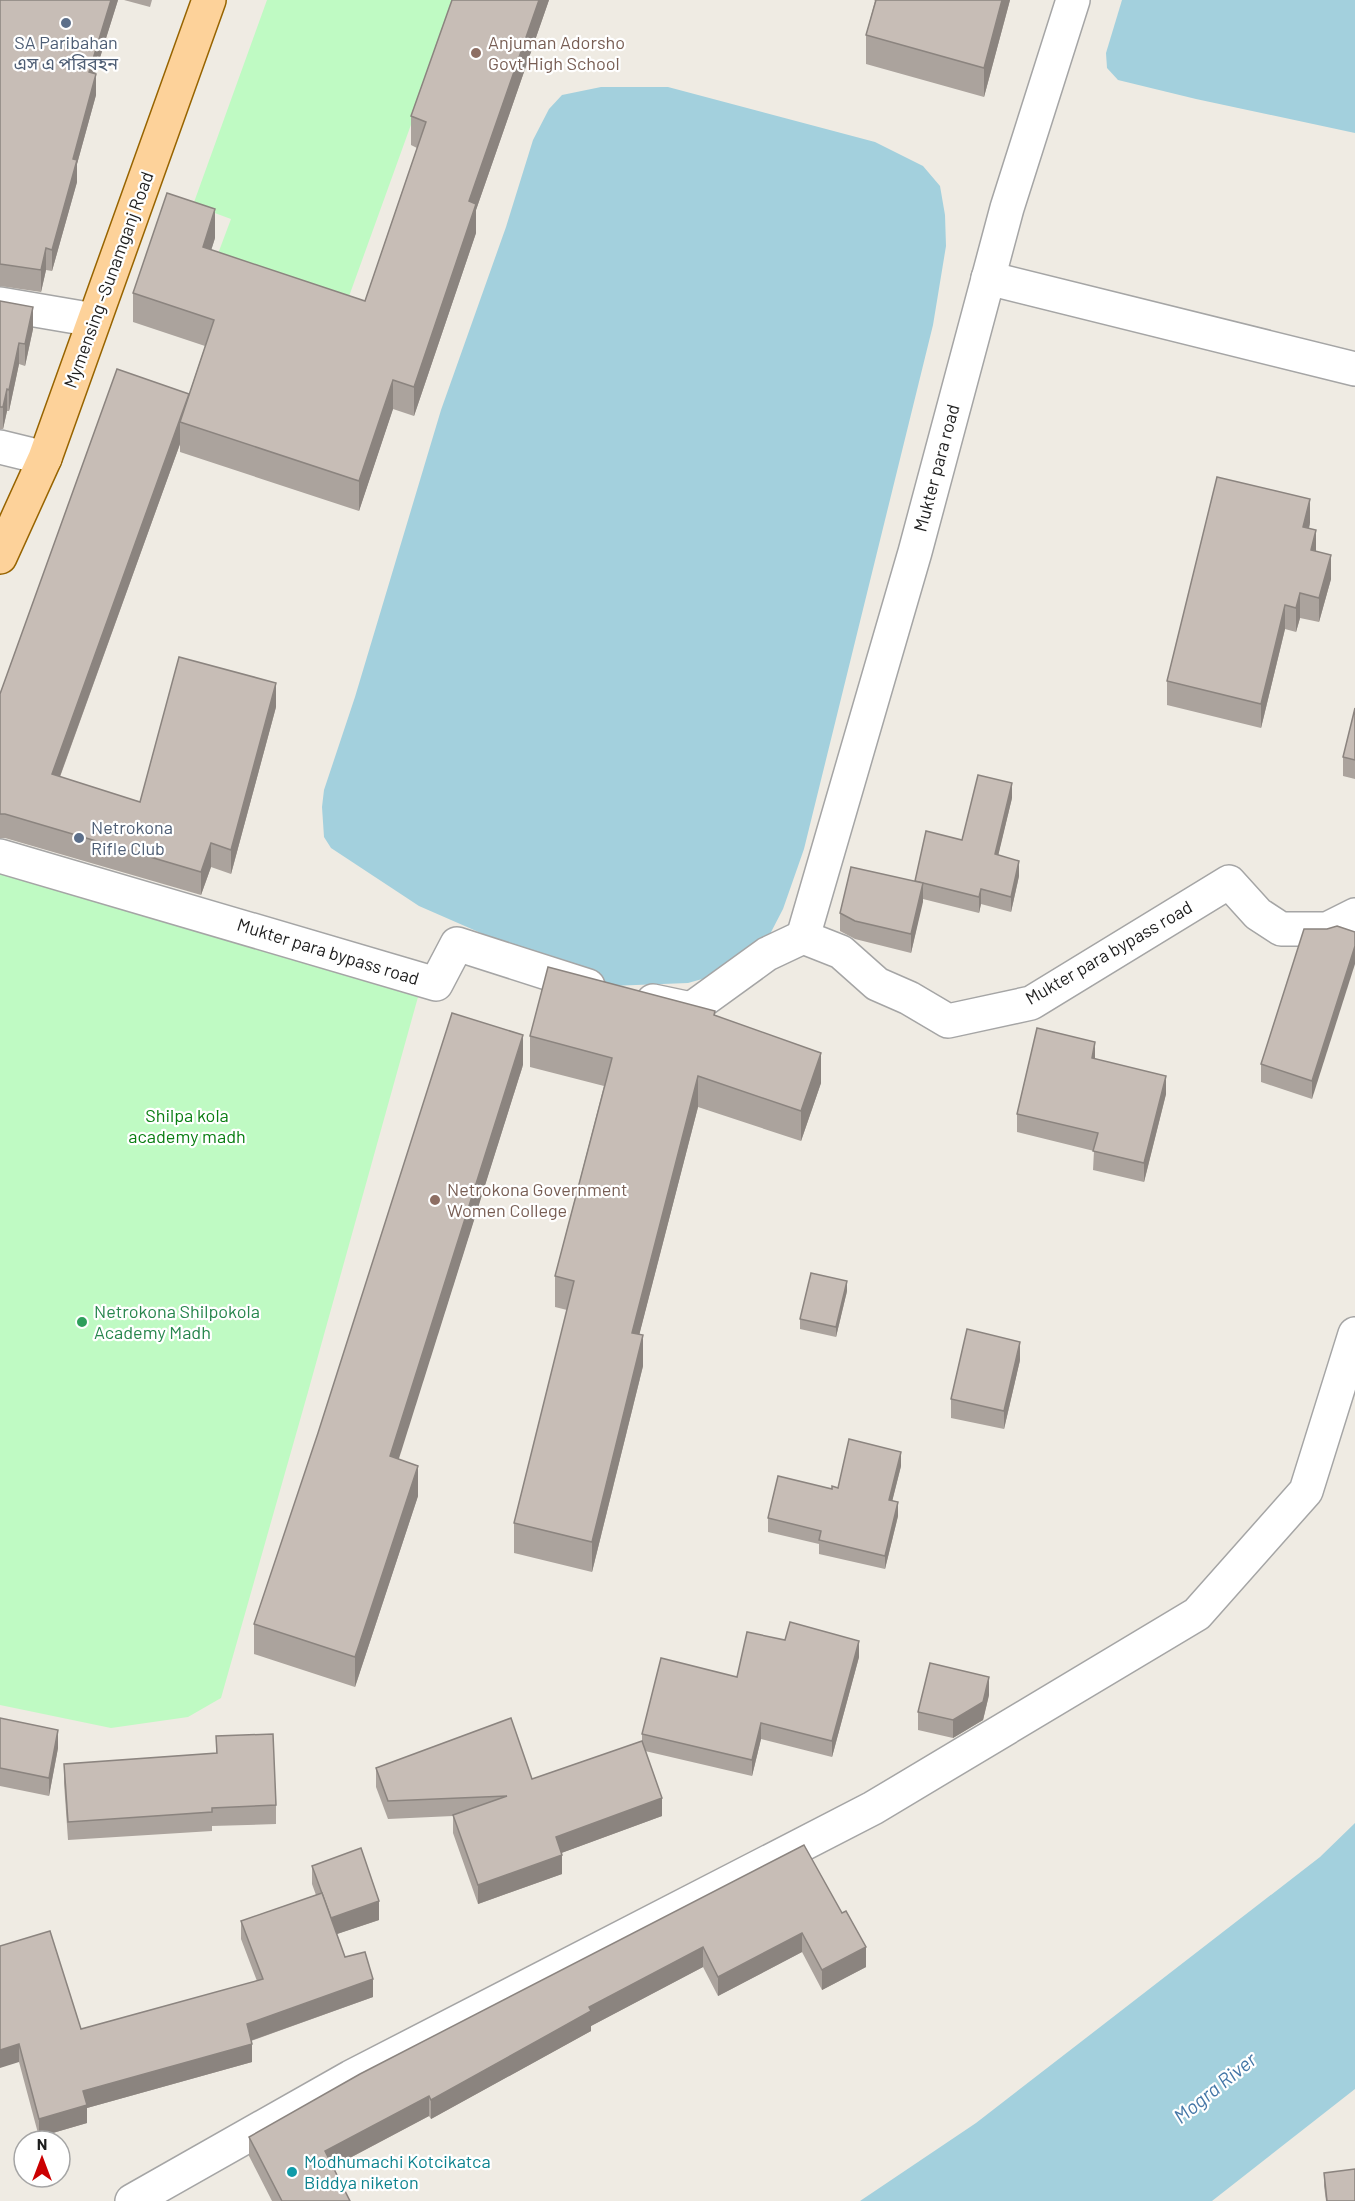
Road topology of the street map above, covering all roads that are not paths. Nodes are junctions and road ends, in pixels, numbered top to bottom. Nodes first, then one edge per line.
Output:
1 (209, 0) edge
2 (1073, 0) edge
3 (988, 278) junction
4 (0, 304) edge
5 (94, 320) junction
6 (1355, 369) edge
7 (0, 447) edge
8 (45, 458) junction
9 (0, 557) edge
10 (0, 856) edge
11 (1355, 915) edge
12 (803, 937) junction
13 (1355, 1334) edge
14 (132, 2201) edge

1 - 5 main road, Mymensing -Sunamganj Road
2 - 3 street, Mukter para road
3 - 6 street
3 - 12 street, Mukter para road
4 - 5 street
5 - 8 main road, Mymensing -Sunamganj Road
7 - 8 street
8 - 9 main road, Mymensing -Sunamganj Road
10 - 12 street, Mukter para bypass road
11 - 12 street, Mukter para bypass road
13 - 14 street

